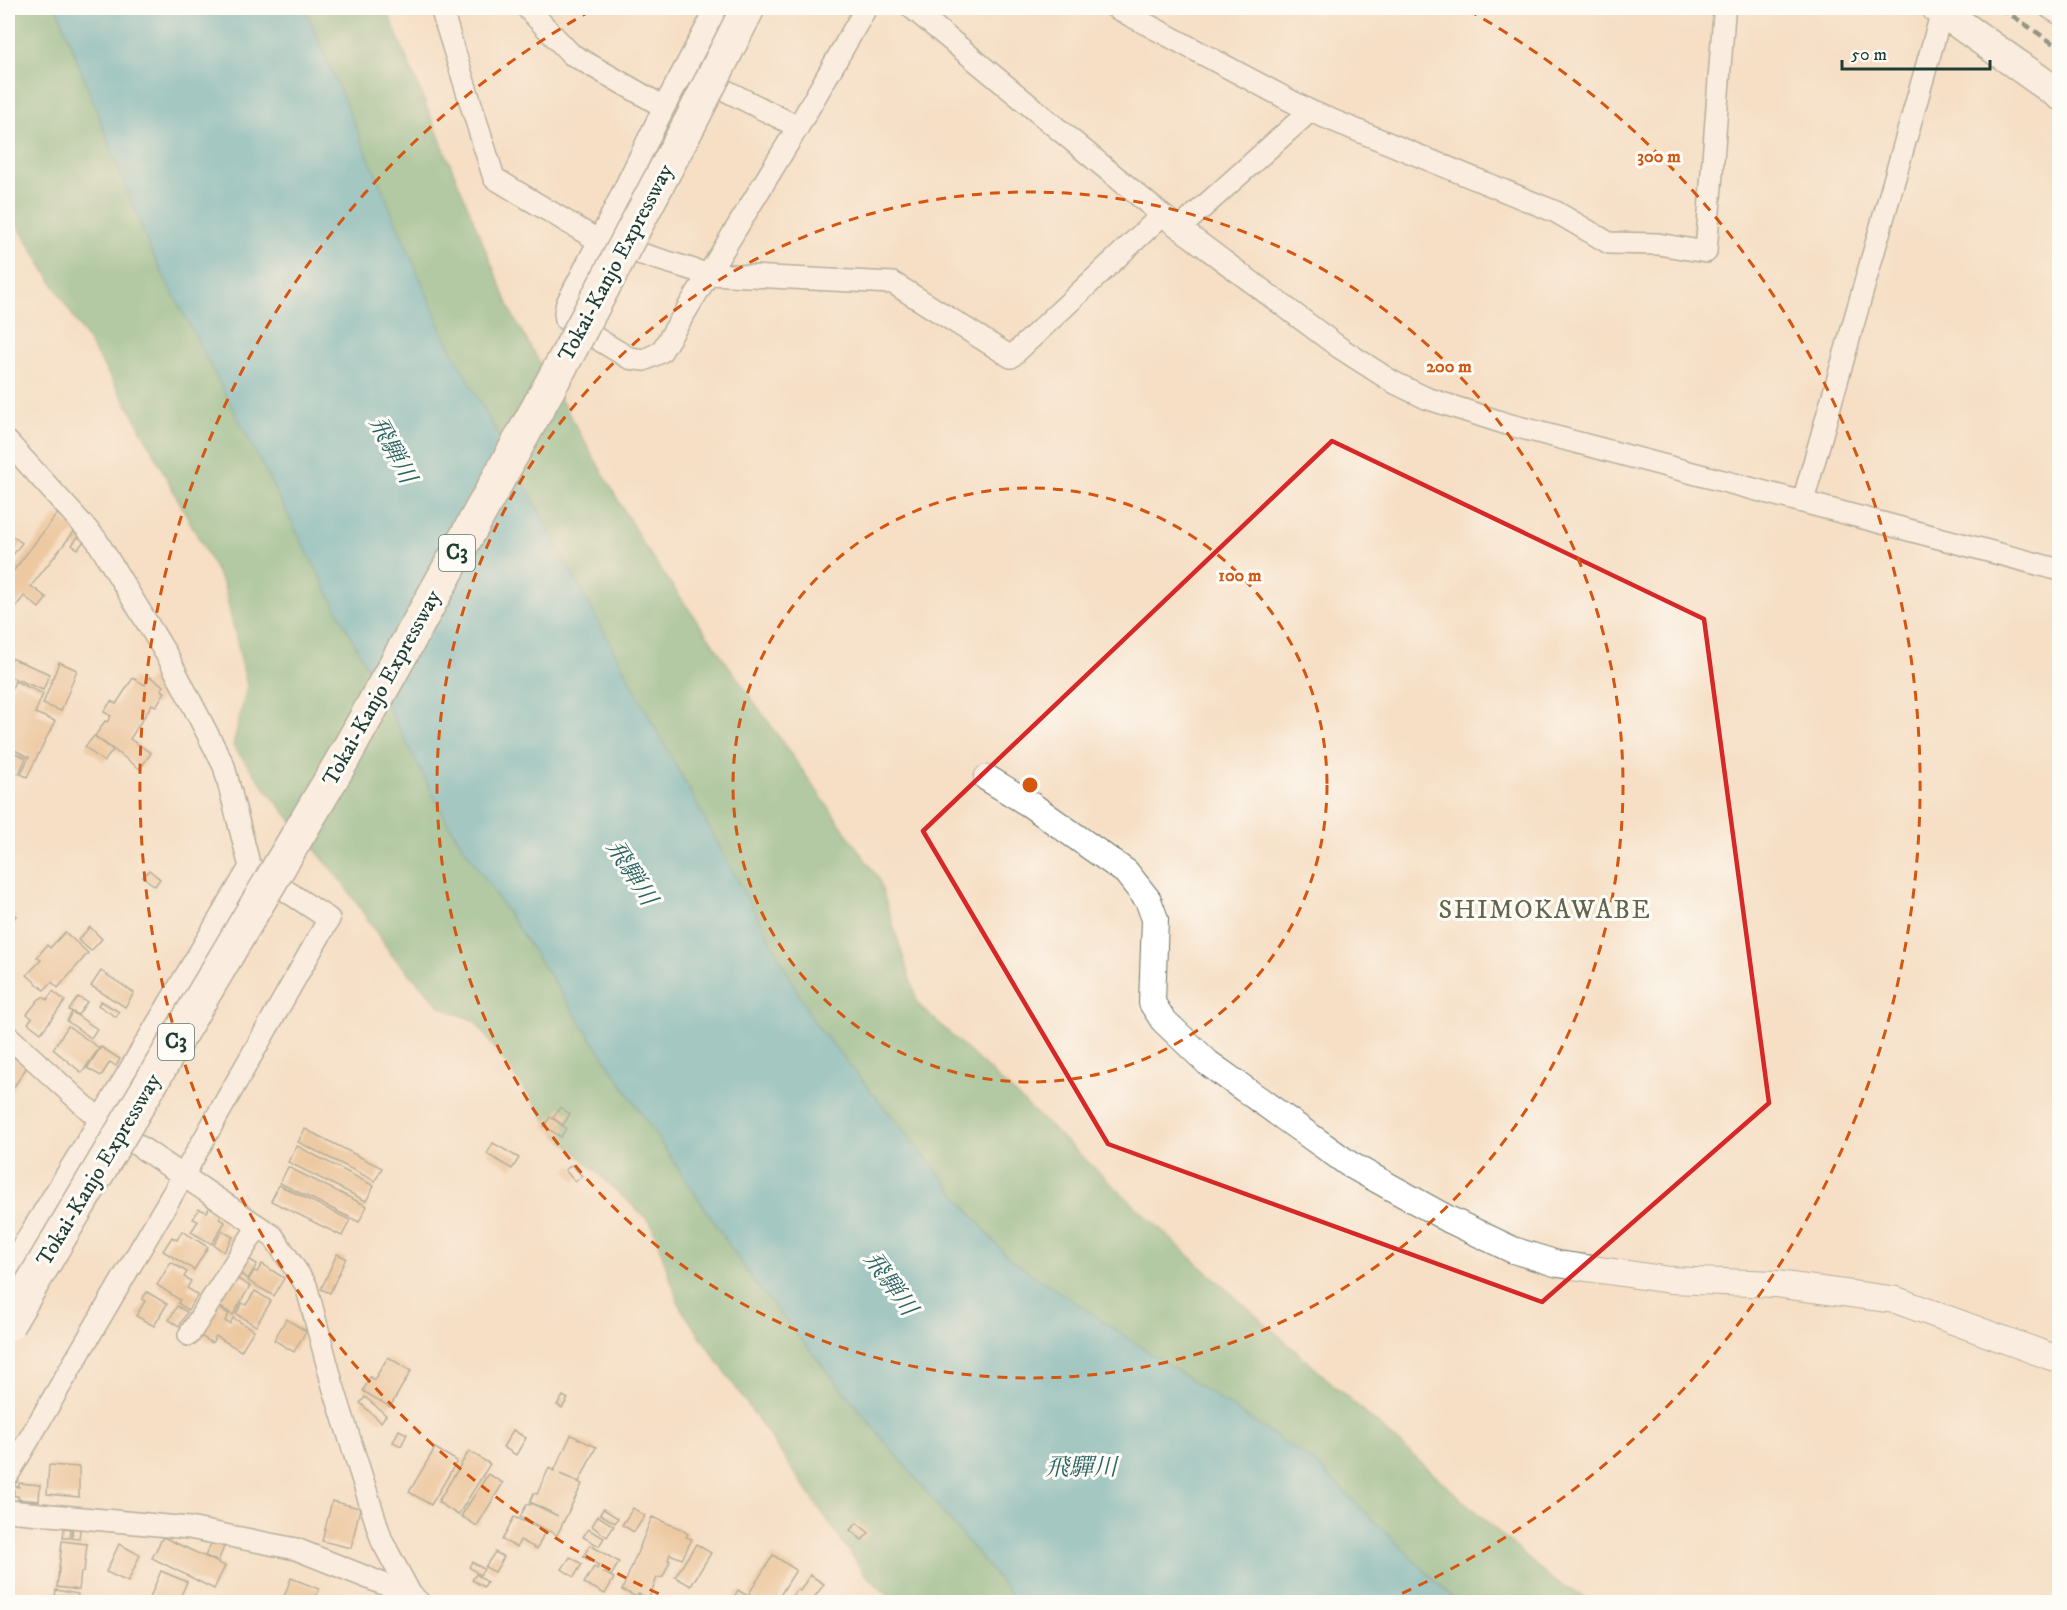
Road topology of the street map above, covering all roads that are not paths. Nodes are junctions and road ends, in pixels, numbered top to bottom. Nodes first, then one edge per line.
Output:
1 (441, 8) edge
2 (527, 8) edge
3 (717, 8) edge
4 (748, 8) edge
5 (866, 8) edge
6 (912, 8) edge
7 (1116, 8) edge
8 (1722, 8) edge
9 (2050, 8) edge
10 (1941, 9) edge
11 (2060, 14) edge
12 (685, 70) junction
13 (2060, 95) edge
14 (664, 107) junction
15 (1310, 111) junction
16 (798, 127) junction
17 (1162, 215) junction
18 (1180, 228) junction
19 (599, 241) junction
20 (707, 274) junction
21 (8, 442) edge
22 (1803, 501) junction
23 (2060, 570) edge
24 (987, 778) dead end
25 (250, 867) junction
26 (8, 1036) edge
27 (100, 1120) junction
28 (183, 1176) junction
29 (258, 1227) junction
30 (8, 1270) edge
31 (8, 1324) edge
32 (189, 1335) dead end
33 (2060, 1360) edge
34 (8, 1475) edge
35 (8, 1512) edge
36 (415, 1599) edge

1 - 19 street
2 - 14 street
3 - 12 street
4 - 31 highway, Tokai-Kanjo Expressway / C3, bridge
5 - 16 street
6 - 17 street
7 - 15 street
8 - 15 street
9 - 11 street
10 - 13 main road
10 - 22 street
12 - 14 street
12 - 16 street
14 - 19 street
15 - 18 street
16 - 20 street
17 - 18 street
17 - 20 street
18 - 22 street
19 - 20 street
19 - 20 street
21 - 25 street
22 - 23 street
24 - 33 street
25 - 27 street
25 - 28 street
26 - 27 street
27 - 28 street
27 - 30 street
28 - 29 street
28 - 34 street
29 - 32 street
29 - 36 street
35 - 36 street

